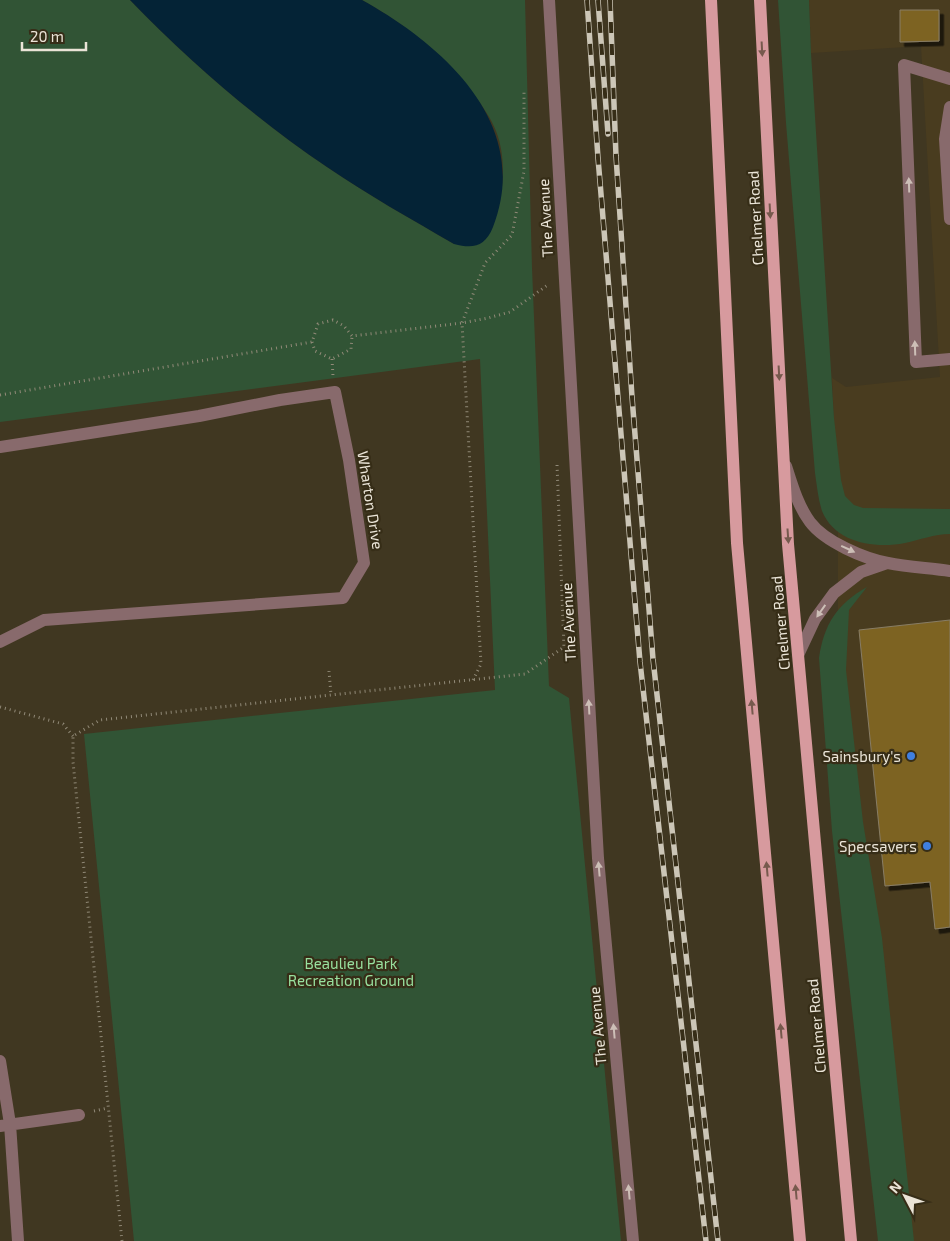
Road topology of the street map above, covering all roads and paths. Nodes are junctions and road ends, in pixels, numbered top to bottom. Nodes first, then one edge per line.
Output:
1 (549, 0) edge
2 (711, 0) edge
3 (760, 0) edge
4 (950, 79) edge
5 (524, 89) dead end
6 (950, 107) edge
7 (950, 219) edge
8 (550, 292) dead end
9 (462, 324) junction
10 (352, 336) junction
11 (312, 342) junction
12 (950, 359) edge
13 (0, 395) edge
14 (0, 447) edge
15 (783, 456) junction
16 (556, 458) dead end
17 (887, 563) junction
18 (950, 571) edge
19 (0, 642) edge
20 (799, 653) junction
21 (329, 671) dead end
22 (472, 680) junction
23 (331, 695) junction
24 (0, 707) edge
25 (73, 736) junction
26 (0, 1061) edge
27 (78, 1115) dead end
28 (5, 1125) edge
29 (18, 1241) edge
30 (122, 1241) edge
31 (634, 1241) edge
32 (800, 1241) edge
33 (851, 1241) edge

31 -> 1 street, The Avenue
32 -> 2 main road
3 -> 15 main road, Chelmer Road
12 -> 4 street
5 - 9 path
6 - 7 street
8 - 9 path
9 - 10 path
9 - 22 path
10 - 11 path
10 - 11 path
11 - 13 path
14 - 19 street, Wharton Drive
15 -> 17 street
15 -> 20 main road, Chelmer Road
16 - 22 path
17 - 18 street
17 -> 20 street
20 - 33 main road, Chelmer Road
21 - 23 path
22 - 23 path
23 - 25 path
24 - 25 path
25 - 30 path
26 - 28 street
27 - 28 street
28 - 29 street

